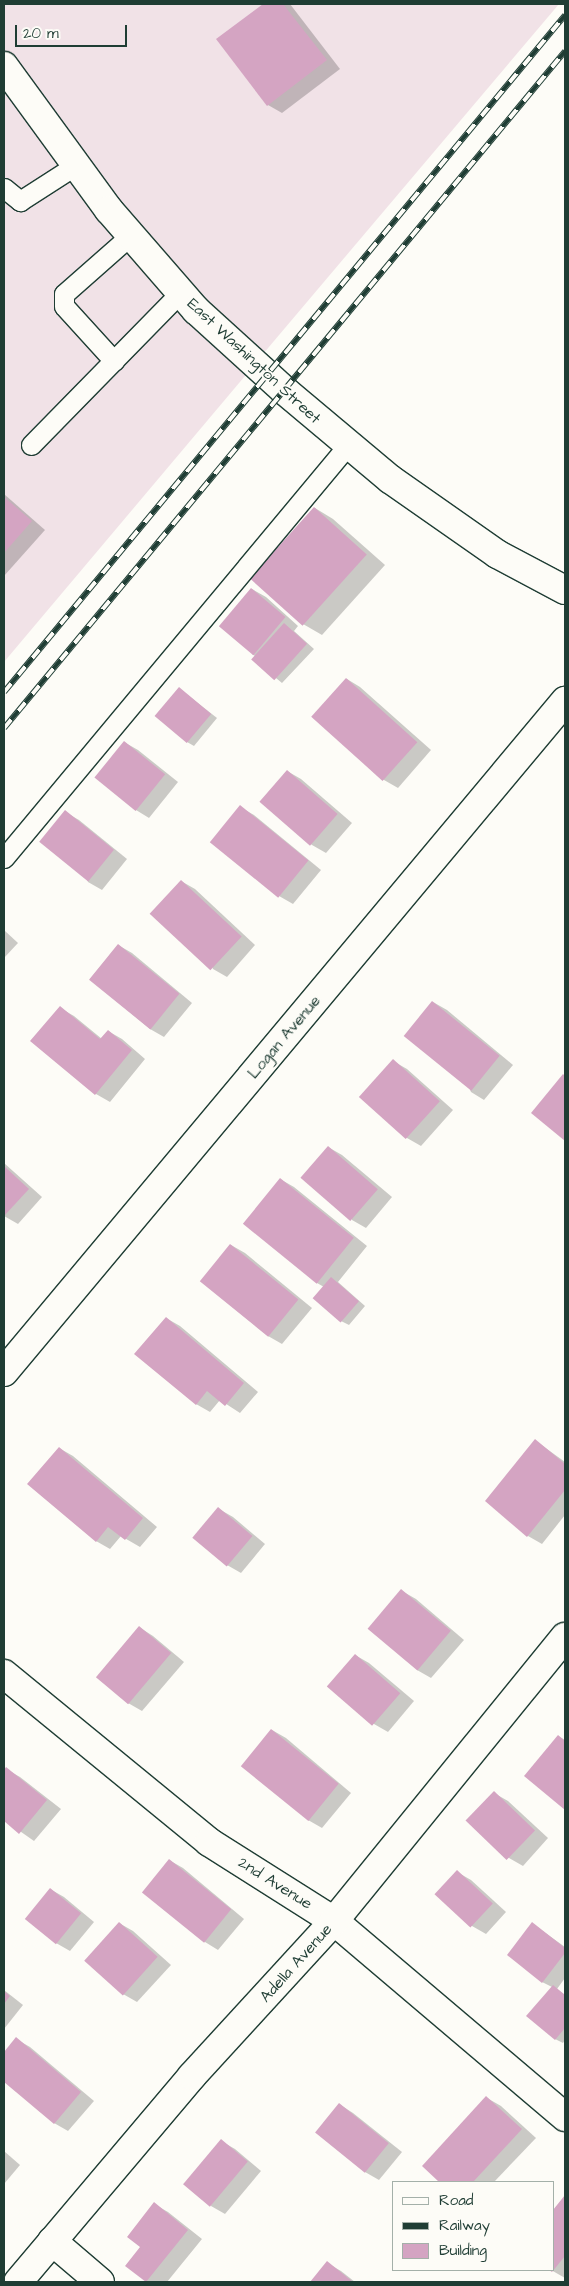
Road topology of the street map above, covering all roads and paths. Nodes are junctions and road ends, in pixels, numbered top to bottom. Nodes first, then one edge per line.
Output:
1 (4, 66) edge
2 (76, 165) junction
3 (4, 188) edge
4 (131, 235) junction
5 (181, 292) junction
6 (114, 361) junction
7 (31, 445) dead end
8 (348, 445) junction
9 (565, 590) edge
10 (565, 701) edge
11 (4, 858) edge
12 (4, 1372) edge
13 (565, 1637) edge
14 (4, 1674) edge
15 (334, 1921) junction
16 (565, 2117) edge
17 (52, 2241) junction
18 (18, 2282) edge
19 (100, 2282) edge

1 - 2 street, East Washington Street
2 - 3 lane
2 - 4 street, East Washington Street
4 - 5 street, East Washington Street
4 - 6 lane
5 - 6 lane
5 - 8 street, East Washington Street
6 - 7 lane
8 - 9 street, East Washington Street
8 - 11 lane
10 - 12 street, Logan Avenue
13 - 15 street, Adella Avenue
14 - 15 street, 2nd Avenue
15 - 16 street, 2nd Avenue
15 - 17 street, Adella Avenue
17 - 18 street, Adella Avenue
17 - 19 street

